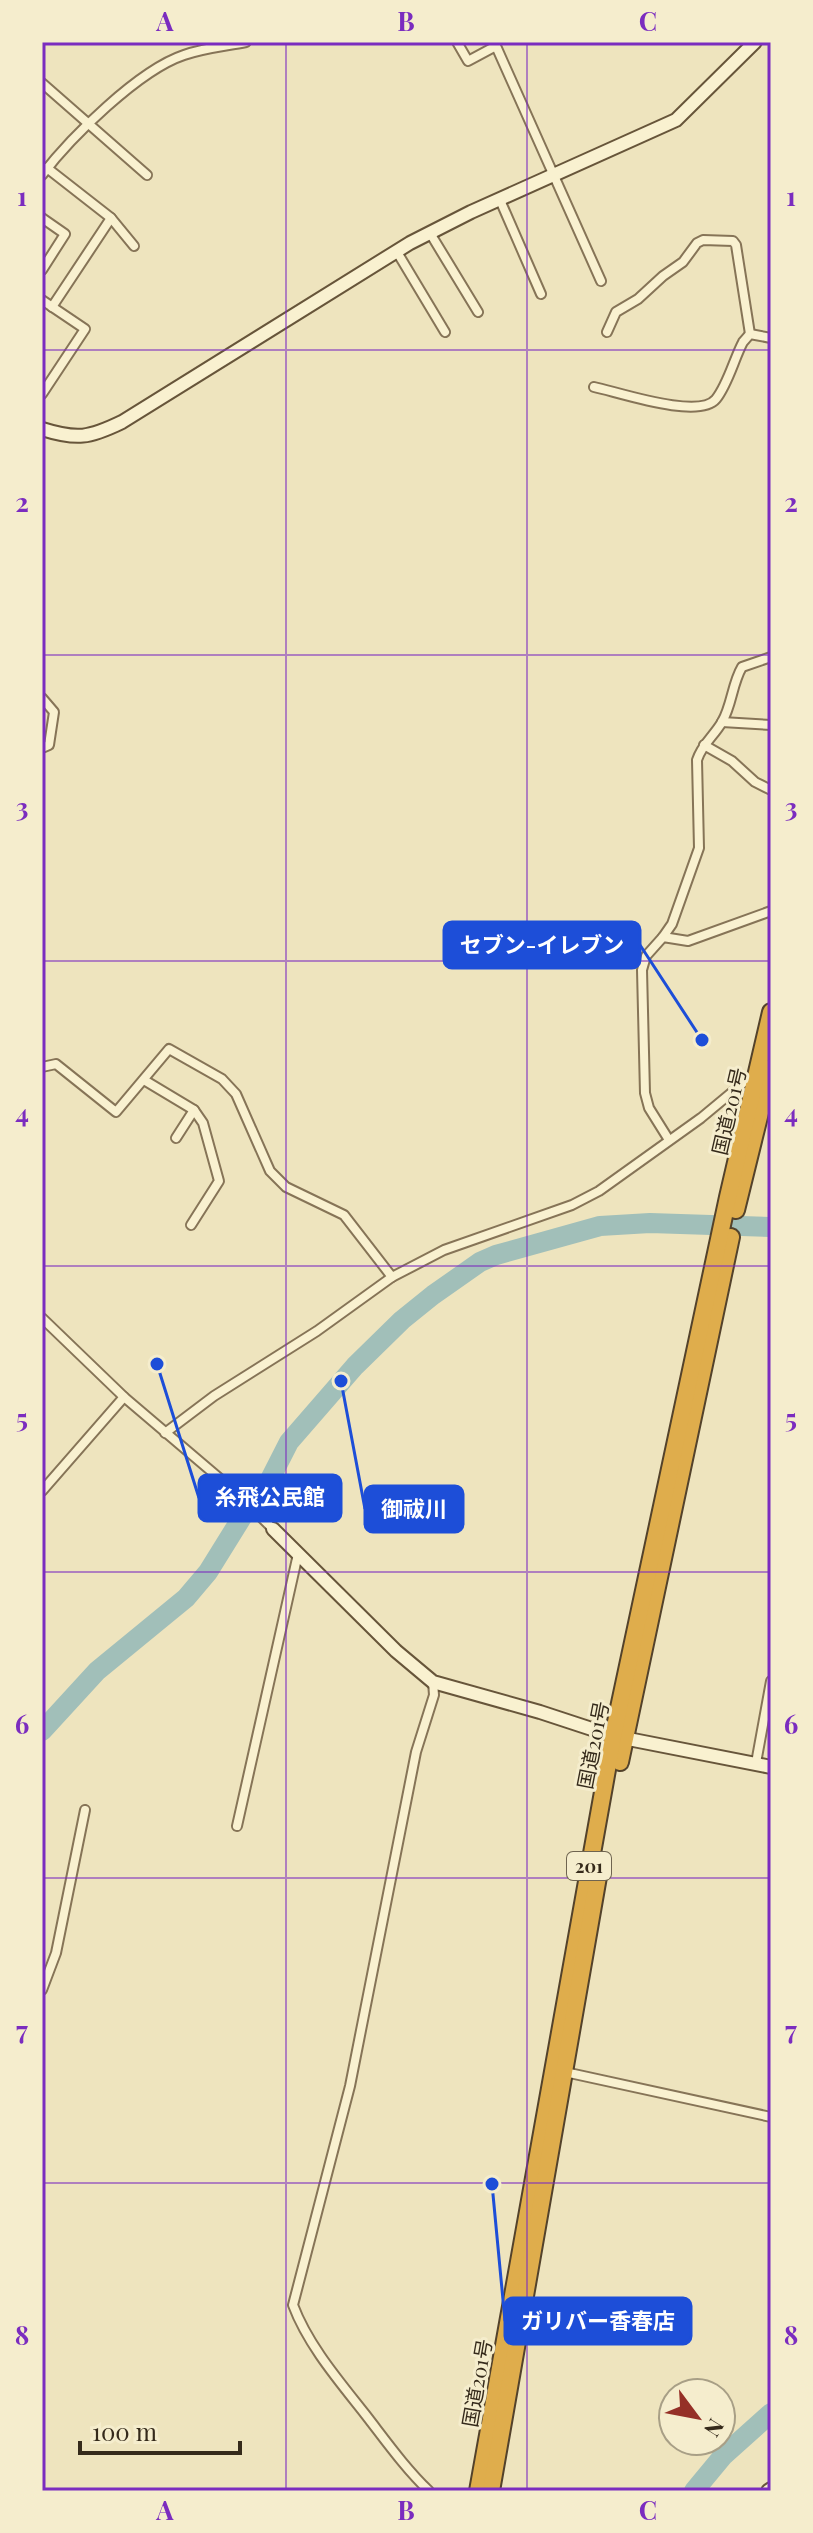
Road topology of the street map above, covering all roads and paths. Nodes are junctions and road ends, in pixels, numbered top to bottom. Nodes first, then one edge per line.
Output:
1 (246, 42) edge
2 (457, 42) edge
3 (755, 42) edge
4 (42, 83) edge
5 (89, 125) junction
6 (45, 172) edge
7 (147, 175) dead end
8 (554, 176) junction
9 (500, 200) junction
10 (42, 218) edge
11 (111, 218) junction
12 (430, 233) junction
13 (134, 246) dead end
14 (397, 252) junction
15 (42, 270) edge
16 (601, 281) dead end
17 (541, 294) dead end
18 (42, 300) edge
19 (52, 307) junction
20 (478, 312) dead end
21 (445, 332) dead end
22 (607, 332) dead end
23 (750, 334) junction
24 (771, 338) edge
25 (594, 387) dead end
26 (42, 394) edge
27 (42, 429) edge
28 (771, 657) edge
29 (42, 698) edge
30 (722, 722) junction
31 (771, 725) edge
32 (704, 745) junction
33 (42, 748) edge
34 (771, 790) edge
35 (771, 911) edge
36 (663, 937) junction
37 (771, 1012) edge
38 (42, 1067) edge
39 (764, 1069) edge
40 (144, 1080) junction
41 (194, 1110) junction
42 (176, 1138) dead end
43 (669, 1140) junction
44 (191, 1225) dead end
45 (392, 1277) junction
46 (42, 1318) edge
47 (124, 1397) junction
48 (165, 1433) junction
49 (42, 1491) edge
50 (273, 1529) joint
51 (298, 1554) junction
52 (771, 1681) edge
53 (433, 1682) junction
54 (619, 1736) junction
55 (756, 1763) junction
56 (771, 1767) edge
57 (85, 1810) dead end
58 (237, 1826) dead end
59 (42, 1990) edge
60 (565, 2072) junction
61 (771, 2117) edge
62 (429, 2491) edge
63 (478, 2491) edge
64 (491, 2491) edge

1 - 5 street
2 - 8 street
3 - 8 street
4 - 5 street
5 - 6 street
5 - 7 street
6 - 11 street
8 - 9 street
8 - 16 street
9 - 12 street
9 - 17 street
10 - 15 street
11 - 13 street
11 - 19 street
12 - 14 street
12 - 20 street
14 - 21 street
14 - 27 street
18 - 19 street
19 - 26 street
22 - 23 street
23 - 24 street
23 - 25 street
28 - 30 street
29 - 33 street
30 - 31 street
30 - 32 street
32 - 34 street
32 - 36 street
35 - 36 street
36 - 43 street
37 - 39 highway, 国道201号 / 201
38 - 40 street
39 - 43 street
39 - 54 highway, 国道201号 / 201
40 - 41 street
40 - 45 street
41 - 42 street
41 - 44 street
43 - 45 street
45 - 48 street
46 - 47 street
47 - 48 street
47 - 49 street
48 - 50 street
50 - 51 street
51 - 53 street
51 - 58 street
52 - 55 street
53 - 54 street
53 - 62 street
54 - 55 street
54 - 60 highway, 国道201号 / 201
54 - 63 highway, 国道201号 / 201
55 - 56 street
57 - 59 street
60 - 61 street
60 - 64 highway, 国道201号 / 201

